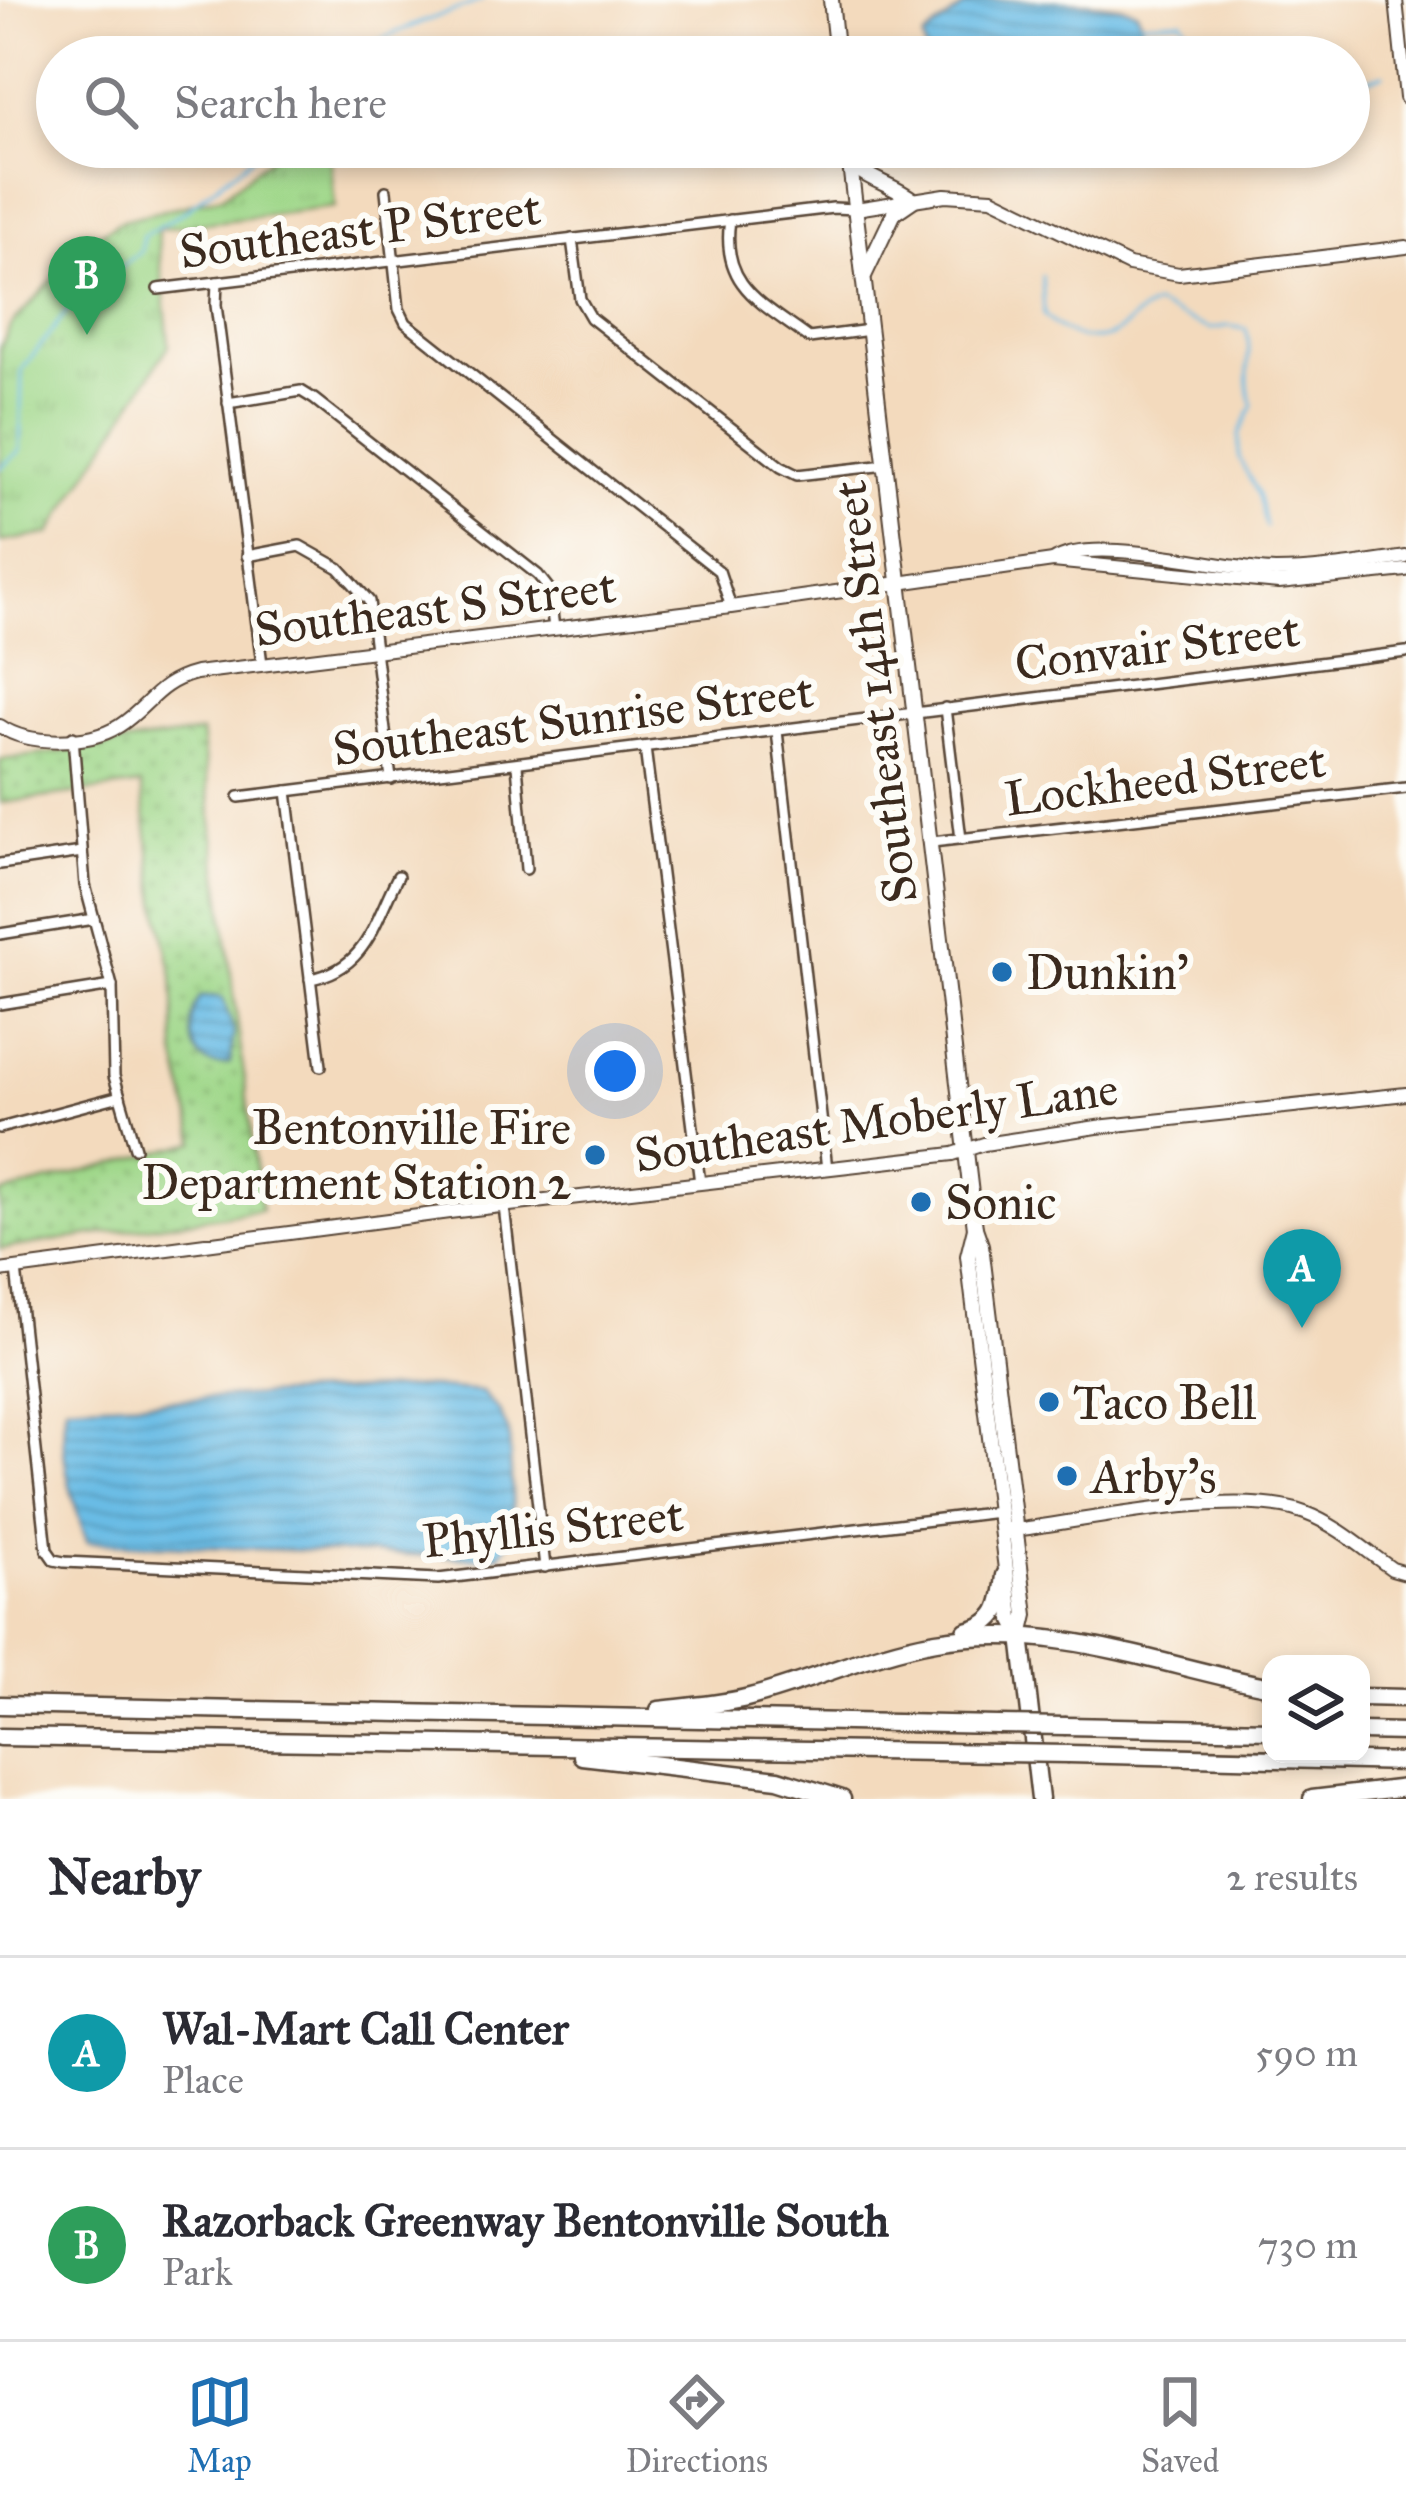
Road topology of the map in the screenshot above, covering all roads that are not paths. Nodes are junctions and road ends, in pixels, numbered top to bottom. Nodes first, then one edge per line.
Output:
1 (831, 0) edge
2 (1396, 0) edge
3 (835, 36) edge
4 (1406, 98) edge
5 (851, 168) edge
6 (859, 168) edge
7 (386, 191) dead end
8 (913, 200) junction
9 (856, 208) junction
10 (730, 220) junction
11 (572, 239) junction
12 (1406, 247) edge
13 (395, 261) junction
14 (864, 276) junction
15 (217, 282) junction
16 (158, 289) dead end
17 (870, 329) junction
18 (228, 403) junction
19 (886, 465) junction
20 (248, 556) junction
21 (1406, 557) edge
22 (1053, 561) junction
23 (1406, 570) edge
24 (900, 581) junction
25 (731, 608) junction
26 (554, 628) junction
27 (377, 651) junction
28 (1406, 652) edge
29 (262, 664) junction
30 (946, 708) junction
31 (916, 712) junction
32 (0, 726) edge
33 (777, 730) junction
34 (73, 737) junction
35 (645, 748) junction
36 (517, 765) junction
37 (391, 778) junction
38 (1406, 788) edge
39 (287, 791) junction
40 (239, 797) dead end
41 (961, 839) junction
42 (932, 842) junction
43 (82, 852) junction
44 (0, 864) edge
45 (526, 869) dead end
46 (398, 876) dead end
47 (94, 919) junction
48 (0, 934) edge
49 (310, 979) junction
50 (112, 986) junction
51 (0, 1004) edge
52 (321, 1066) dead end
53 (1406, 1094) edge
54 (120, 1096) junction
55 (0, 1129) edge
56 (135, 1148) dead end
57 (967, 1149) junction
58 (827, 1169) junction
59 (700, 1183) junction
60 (504, 1206) junction
61 (975, 1228) junction
62 (16, 1269) junction
63 (0, 1270) edge
64 (998, 1512) junction
65 (1008, 1531) junction
66 (544, 1567) junction
67 (1406, 1573) edge
68 (1005, 1575) junction
69 (1022, 1636) junction
70 (939, 1640) junction
71 (1262, 1685) edge
72 (1370, 1697) edge
73 (1406, 1698) edge
74 (0, 1705) edge
75 (598, 1716) junction
76 (1262, 1730) edge
77 (1370, 1731) edge
78 (1406, 1732) edge
79 (0, 1737) edge
80 (491, 1745) junction
81 (1406, 1762) edge
82 (1406, 1788) edge
83 (842, 1799) edge
84 (1040, 1799) edge
85 (1312, 1799) edge

1 - 3 main road
2 - 4 street
5 - 9 main road, Southeast 14th Street
6 - 8 main road
7 - 13 street
8 - 9 street
8 - 12 street
8 - 14 main road
9 - 10 street, Southeast P Street
9 - 14 main road, Southeast 14th Street
10 - 11 street, Southeast P Street
10 - 17 street
11 - 13 street, Southeast P Street
11 - 19 street
13 - 15 street, Southeast P Street
13 - 25 street
14 - 17 main road, Southeast 14th Street
15 - 16 street, Southeast P Street
15 - 18 street
17 - 19 main road, Southeast 14th Street
18 - 20 street
18 - 26 street
19 - 24 main road, Southeast 14th Street
20 - 27 street
20 - 29 street
21 - 22 street
22 - 23 street
22 - 24 street, Southeast S Street
24 - 25 street, Southeast S Street
24 - 31 main road, Southeast 14th Street
25 - 26 street, Southeast S Street
26 - 27 street, Southeast S Street
27 - 29 street, Southeast S Street
27 - 37 street
28 - 30 street, Convair Street
29 - 34 street, Southeast S Street
30 - 31 street, Convair Street
30 - 41 street
31 - 33 street, Southeast Sunrise Street
31 - 42 main road, Southeast 14th Street
32 - 34 street, Southeast S Street
33 - 35 street, Southeast Sunrise Street
33 - 58 street
34 - 43 street
35 - 36 street, Southeast Sunrise Street
35 - 59 street
36 - 37 street, Southeast Sunrise Street
36 - 45 street
37 - 39 street, Southeast Sunrise Street
38 - 41 street, Lockheed Street
39 - 40 street, Southeast Sunrise Street
39 - 49 street
41 - 42 street, Lockheed Street
42 - 57 main road, Southeast 14th Street
43 - 44 street
43 - 47 street
46 - 49 street
47 - 48 street
47 - 50 street
49 - 52 street
50 - 51 street
50 - 54 street
53 - 57 street, Southeast Moberly Lane
54 - 55 street
54 - 56 street
57 - 58 street, Southeast Moberly Lane
57 - 61 main road, Southeast 14th Street
58 - 59 street, Southeast Moberly Lane
59 - 60 street, Southeast Moberly Lane
60 - 62 street, Southeast Moberly Lane
60 - 66 street
61 - 64 main road, Southeast 14th Street
61 - 65 main road, Southeast 14th Street
62 - 63 street, Southeast Moberly Lane
62 - 66 street, Phyllis Street
64 - 65 main road, Southeast 14th Street
64 - 66 street, Phyllis Street
65 - 67 street
65 - 68 main road, Southeast 14th Street
65 - 69 main road, Southeast 14th Street
68 - 69 main road, Southeast 14th Street
68 - 70 highway
69 - 70 highway
69 - 71 highway
69 - 84 highway, Southeast 14th Street
70 - 75 highway
72 - 73 highway
74 - 75 highway
75 - 76 highway, bridge
77 - 78 highway
79 - 80 highway
80 - 81 highway, bridge
80 - 83 highway
82 - 85 highway

